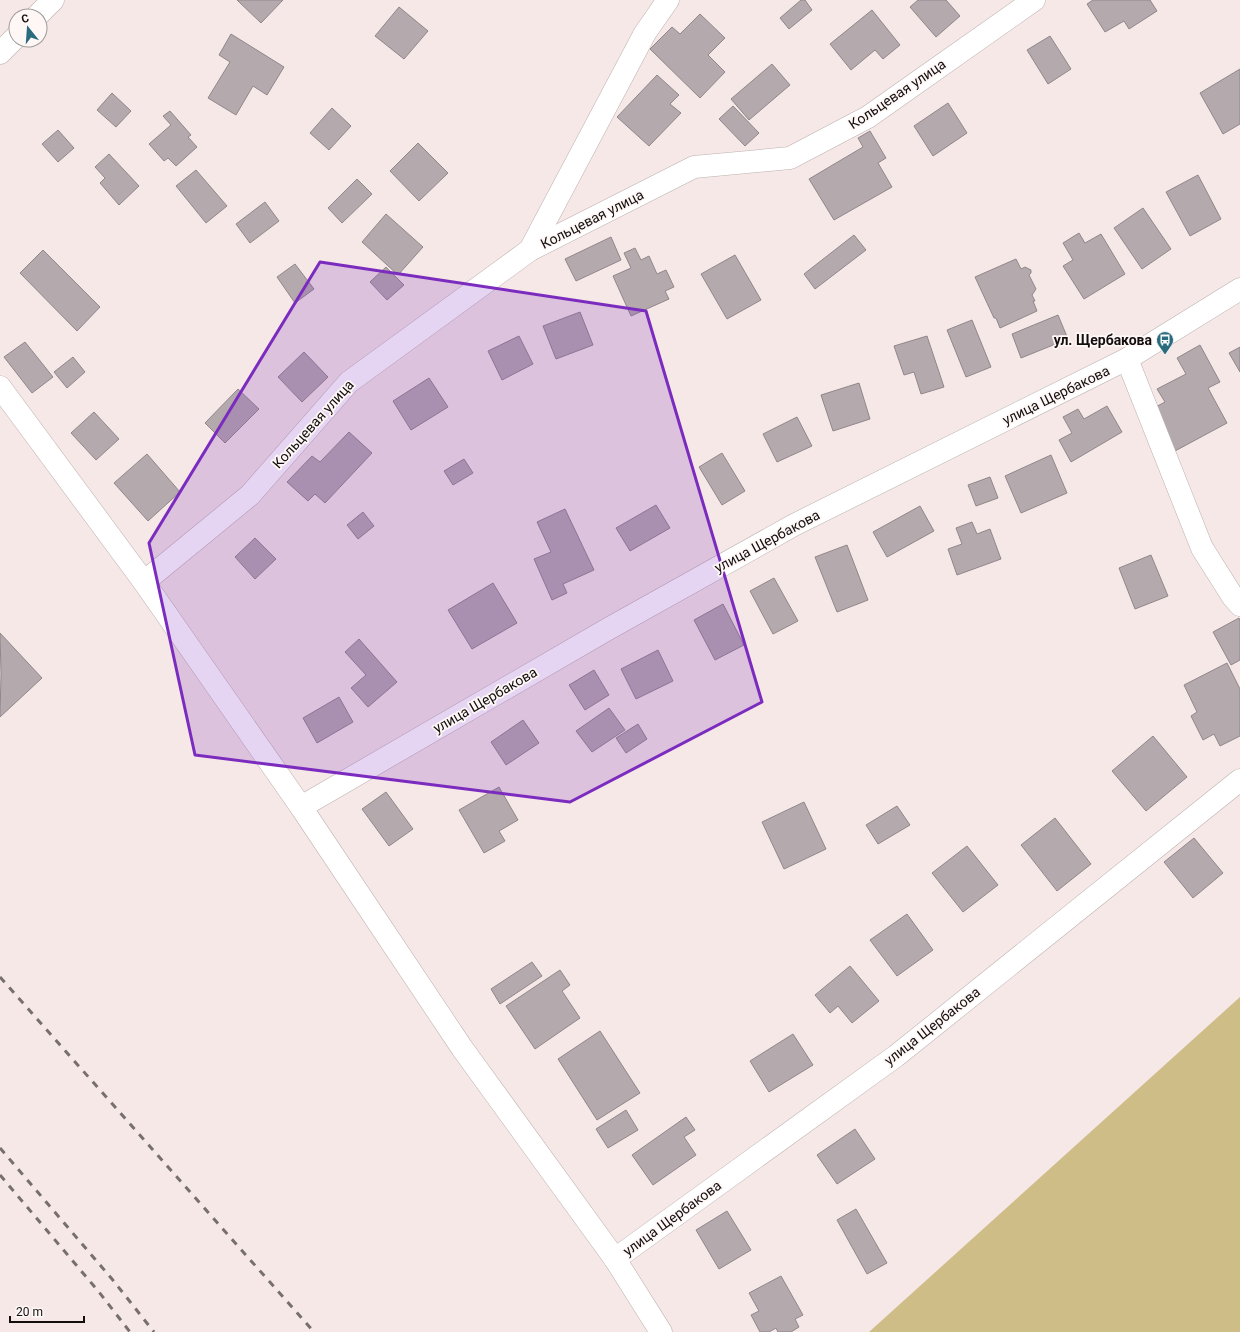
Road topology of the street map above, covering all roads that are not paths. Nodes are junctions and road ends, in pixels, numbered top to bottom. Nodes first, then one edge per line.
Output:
1 (53, 0) edge
2 (668, 0) edge
3 (1034, 0) edge
4 (45, 8) edge
5 (8, 45) edge
6 (0, 53) edge
7 (530, 250) junction
8 (1240, 289) edge
9 (1127, 359) junction
10 (0, 387) edge
11 (144, 582) junction
12 (1240, 605) edge
13 (1240, 780) edge
14 (300, 807) junction
15 (615, 1259) junction
16 (661, 1332) edge

1 - 4 street
2 - 7 street, Кольцевая улица
3 - 7 street, Кольцевая улица
5 - 6 street
7 - 11 street, Кольцевая улица
8 - 9 street, улица Щербакова
9 - 12 street
9 - 14 street, улица Щербакова
10 - 11 street
11 - 14 street
13 - 15 street, улица Щербакова
14 - 15 street
15 - 16 street

